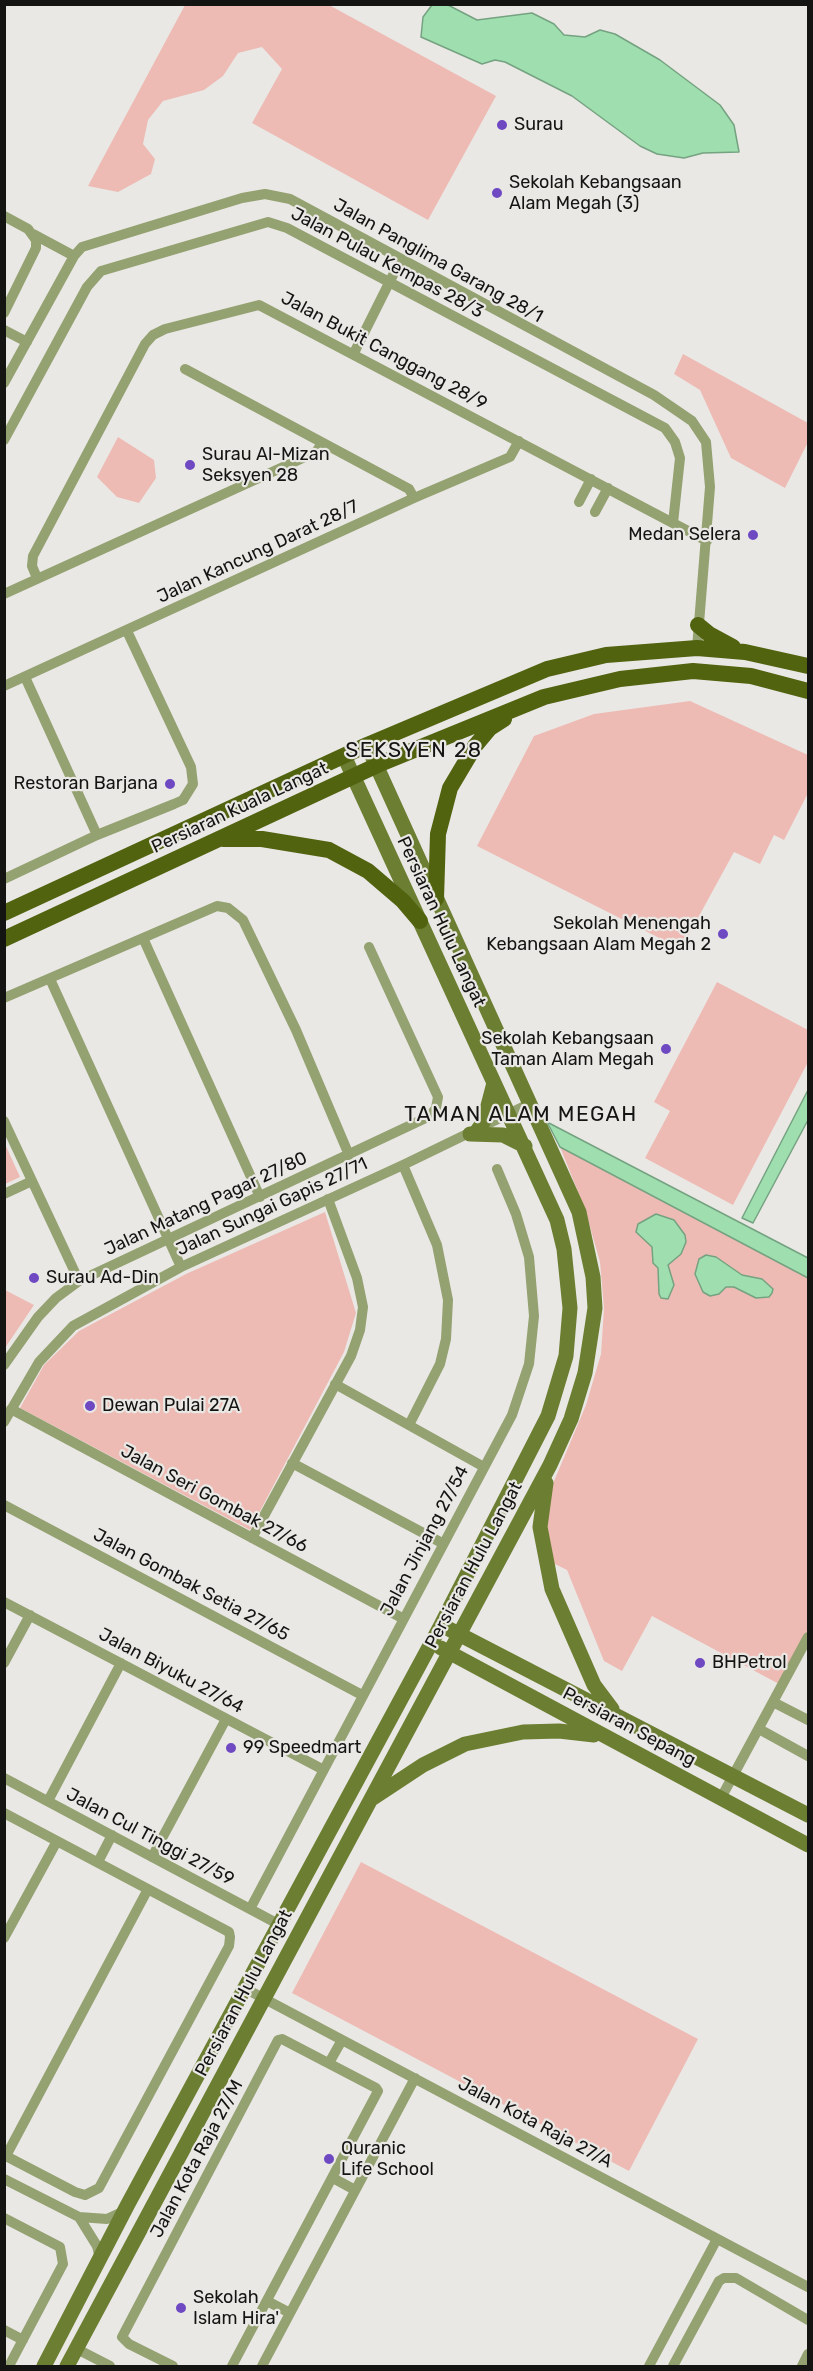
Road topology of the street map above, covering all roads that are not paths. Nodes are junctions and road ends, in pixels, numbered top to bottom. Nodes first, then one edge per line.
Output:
1 (4, 216) edge
2 (33, 234) junction
3 (74, 256) junction
4 (401, 260) junction
5 (390, 282) junction
6 (4, 313) edge
7 (4, 330) edge
8 (27, 342) junction
9 (354, 353) junction
10 (185, 369) dead end
11 (4, 383) edge
12 (4, 440) edge
13 (519, 441) junction
14 (322, 443) junction
15 (591, 479) junction
16 (608, 488) junction
17 (414, 498) junction
18 (579, 502) dead end
19 (595, 512) dead end
20 (673, 523) junction
21 (707, 541) junction
22 (37, 578) junction
23 (4, 594) edge
24 (698, 623) junction
25 (127, 631) junction
26 (697, 648) junction
27 (664, 649) junction
28 (745, 652) junction
29 (808, 666) edge
30 (665, 676) junction
31 (751, 676) junction
32 (25, 677) junction
33 (4, 686) edge
34 (808, 691) edge
35 (520, 708) junction
36 (367, 745) junction
37 (344, 756) junction
38 (376, 766) junction
39 (353, 777) junction
40 (97, 835) junction
41 (218, 839) junction
42 (5, 876) edge
43 (436, 899) junction
44 (4, 913) edge
45 (420, 921) junction
46 (143, 938) junction
47 (4, 939) edge
48 (369, 947) dead end
49 (50, 979) junction
50 (4, 998) edge
51 (494, 1083) junction
52 (531, 1103) junction
53 (510, 1114) junction
54 (4, 1121) edge
55 (473, 1132) junction
56 (525, 1146) junction
57 (349, 1155) junction
58 (403, 1165) junction
59 (497, 1169) dead end
60 (32, 1181) junction
61 (4, 1194) edge
62 (260, 1197) junction
63 (328, 1199) junction
64 (171, 1239) junction
65 (182, 1267) junction
66 (79, 1281) junction
67 (4, 1365) edge
68 (335, 1384) junction
69 (11, 1409) junction
70 (4, 1422) edge
71 (409, 1425) junction
72 (292, 1463) junction
73 (550, 1465) junction
74 (484, 1467) junction
75 (4, 1504) edge
76 (252, 1538) junction
77 (442, 1543) junction
78 (4, 1602) edge
79 (30, 1615) junction
80 (402, 1618) junction
81 (441, 1625) junction
82 (458, 1633) junction
83 (808, 1637) edge
84 (431, 1643) junction
85 (448, 1652) junction
86 (4, 1663) edge
87 (121, 1663) junction
88 (362, 1695) junction
89 (773, 1702) junction
90 (621, 1717) junction
91 (226, 1719) junction
92 (808, 1720) edge
93 (759, 1729) junction
94 (608, 1738) junction
95 (808, 1756) edge
96 (322, 1769) junction
97 (734, 1775) junction
98 (4, 1778) edge
99 (721, 1798) junction
100 (48, 1801) junction
101 (368, 1802) junction
102 (4, 1813) edge
103 (808, 1815) edge
104 (112, 1835) junction
105 (57, 1841) junction
106 (808, 1845) edge
107 (152, 1857) junction
108 (98, 1862) junction
109 (148, 1889) junction
110 (250, 1909) junction
111 (280, 1925) junction
112 (6, 1931) edge
113 (246, 1989) junction
114 (264, 1998) junction
115 (342, 2040) junction
116 (328, 2063) junction
117 (415, 2078) junction
118 (5, 2156) edge
119 (333, 2178) junction
120 (4, 2179) edge
121 (355, 2190) junction
122 (128, 2204) junction
123 (79, 2217) junction
124 (4, 2218) edge
125 (717, 2239) junction
126 (100, 2260) junction
127 (808, 2287) edge
128 (267, 2301) junction
129 (290, 2313) junction
130 (808, 2320) edge
131 (4, 2330) edge
132 (23, 2340) junction
133 (76, 2349) junction
134 (657, 2351) junction
135 (808, 2354) edge
136 (674, 2364) edge
137 (9, 2367) edge
138 (44, 2367) edge
139 (67, 2367) edge
140 (110, 2367) edge
141 (173, 2367) edge
142 (232, 2367) edge
143 (262, 2367) edge
144 (649, 2367) edge
145 (802, 2367) edge

1 - 2 street
2 - 3 street
2 - 6 street
3 - 4 street, Jalan Panglima Garang 28/1
3 - 8 street
4 - 5 street
4 - 21 street, Jalan Panglima Garang 28/1
5 - 9 street
5 - 12 street, Jalan Pulau Kempas 28/3
5 - 20 street, Jalan Pulau Kempas 28/3
7 - 8 street
8 - 11 street
9 - 13 street, Jalan Bukit Canggang 28/9
9 - 22 street, Jalan Bukit Canggang 28/9
10 - 14 street
13 - 15 street, Jalan Bukit Canggang 28/9
13 - 17 street, Jalan Kancung Darat 28/7
14 - 17 street
14 - 22 street
15 - 16 street, Jalan Bukit Canggang 28/9
15 - 18 street
16 - 19 street
16 - 20 street, Jalan Bukit Canggang 28/9
17 - 25 street, Jalan Kancung Darat 28/7
20 - 21 street, Jalan Bukit Canggang 28/9
21 - 24 street, Jalan Panglima Garang 28/1
22 - 23 street
24 - 26 street, Jalan Panglima Garang 28/1
24 - 27 main road
24 - 28 main road
25 - 32 street, Jalan Kancung Darat 28/7
25 - 40 street
26 - 27 main road, Persiaran Kuala Langat
26 - 28 main road, Persiaran Kuala Langat
26 - 30 main road
26 - 31 main road
27 - 36 main road, Persiaran Kuala Langat
28 - 29 main road, Persiaran Kuala Langat
30 - 31 main road, Persiaran Kuala Langat
30 - 35 main road, Persiaran Kuala Langat
31 - 34 main road, Persiaran Kuala Langat
32 - 33 street, Jalan Kancung Darat 28/7
32 - 40 street
35 - 38 main road, Persiaran Kuala Langat
35 - 43 main road
36 - 37 main road, Persiaran Kuala Langat
36 - 38 main road, Persiaran Hulu Langat
37 - 39 main road, Persiaran Hulu Langat
37 - 44 main road, Persiaran Kuala Langat
38 - 39 main road, Persiaran Kuala Langat
38 - 43 main road, Persiaran Hulu Langat
39 - 41 main road, Persiaran Kuala Langat
39 - 45 main road, Persiaran Hulu Langat
40 - 42 street
41 - 45 main road
41 - 47 main road, Persiaran Kuala Langat
43 - 52 main road, Persiaran Hulu Langat
45 - 51 main road, Persiaran Hulu Langat
46 - 49 street
46 - 57 street
46 - 62 street
48 - 57 street, Jalan Matang Pagar 27/80
49 - 50 street
49 - 64 street
51 - 53 main road, Persiaran Hulu Langat
51 - 55 main road
52 - 53 street, Jalan Sungai Gapis 27/71
52 - 73 main road, Persiaran Hulu Langat
53 - 55 street, Jalan Sungai Gapis 27/71
53 - 56 main road, Persiaran Hulu Langat
54 - 60 street
55 - 56 main road
55 - 58 street, Jalan Sungai Gapis 27/71
56 - 81 main road, Persiaran Hulu Langat
57 - 62 street, Jalan Matang Pagar 27/80
58 - 63 street, Jalan Sungai Gapis 27/71
58 - 71 street
59 - 74 street, Jalan Jinjang 27/54
60 - 61 street
60 - 66 street
62 - 64 street, Jalan Matang Pagar 27/80
63 - 65 street, Jalan Sungai Gapis 27/71
63 - 68 street
64 - 65 street
64 - 66 street, Jalan Matang Pagar 27/80
65 - 69 street, Jalan Sungai Gapis 27/71
66 - 67 street, Jalan Matang Pagar 27/80
68 - 71 street
68 - 72 street
69 - 70 street, Jalan Sungai Gapis 27/71
69 - 76 street, Jalan Seri Gombak 27/66
71 - 74 street
72 - 76 street
72 - 77 street
73 - 82 main road, Persiaran Hulu Langat
73 - 90 main road
74 - 77 street, Jalan Jinjang 27/54
75 - 88 street, Jalan Gombak Setia 27/65
76 - 80 street, Jalan Seri Gombak 27/66
77 - 80 street, Jalan Jinjang 27/54
78 - 79 street, Jalan Biyuku 27/64
79 - 86 street
79 - 87 street, Jalan Biyuku 27/64
80 - 88 street, Jalan Jinjang 27/54
81 - 82 main road, Persiaran Sepang
81 - 84 main road, Persiaran Hulu Langat
82 - 85 main road, Persiaran Hulu Langat
82 - 90 main road, Persiaran Sepang
83 - 89 street
84 - 85 main road, Persiaran Sepang
84 - 111 main road, Persiaran Hulu Langat
85 - 94 main road, Persiaran Sepang
85 - 101 main road, Persiaran Hulu Langat
87 - 91 street, Jalan Biyuku 27/64
87 - 100 street
88 - 96 street, Jalan Jinjang 27/54
89 - 92 street
89 - 93 street
90 - 97 main road, Persiaran Sepang
91 - 96 street, Jalan Biyuku 27/64
91 - 107 street
93 - 95 street
93 - 97 street
94 - 99 main road, Persiaran Sepang
94 - 101 main road
96 - 110 street, Jalan Jinjang 27/54
97 - 99 street
97 - 103 main road, Persiaran Sepang
98 - 100 street, Jalan Cul Tinggi 27/59
99 - 106 main road, Persiaran Sepang
100 - 104 street, Jalan Cul Tinggi 27/59
101 - 114 main road, Persiaran Hulu Langat
102 - 105 street
104 - 107 street, Jalan Cul Tinggi 27/59
104 - 108 street
105 - 108 street
105 - 112 street
107 - 110 street, Jalan Cul Tinggi 27/59
108 - 109 street
109 - 118 street
109 - 118 street
110 - 111 street, Jalan Cul Tinggi 27/59
111 - 113 main road, Persiaran Hulu Langat
113 - 114 street, Jalan Kota Raja 27/A
113 - 122 main road, Persiaran Hulu Langat
114 - 115 street, Jalan Kota Raja 27/A
114 - 133 main road, Persiaran Hulu Langat
115 - 116 street
115 - 117 street, Jalan Kota Raja 27/A
116 - 119 street, Jalan Kota Raja 27/M
116 - 141 street, Jalan Kota Raja 27/M
117 - 121 street
117 - 125 street, Jalan Kota Raja 27/A
119 - 121 street
119 - 128 street
120 - 123 street
121 - 129 street
122 - 123 street
122 - 126 main road, Persiaran Hulu Langat
123 - 126 street
124 - 132 street
125 - 127 street, Jalan Kota Raja 27/A
125 - 134 street
126 - 138 main road, Persiaran Hulu Langat
128 - 129 street
128 - 142 street
129 - 143 street
130 - 136 street
131 - 132 street
132 - 137 street
133 - 139 main road, Persiaran Hulu Langat
133 - 140 street
134 - 136 street
134 - 144 street
135 - 145 street

